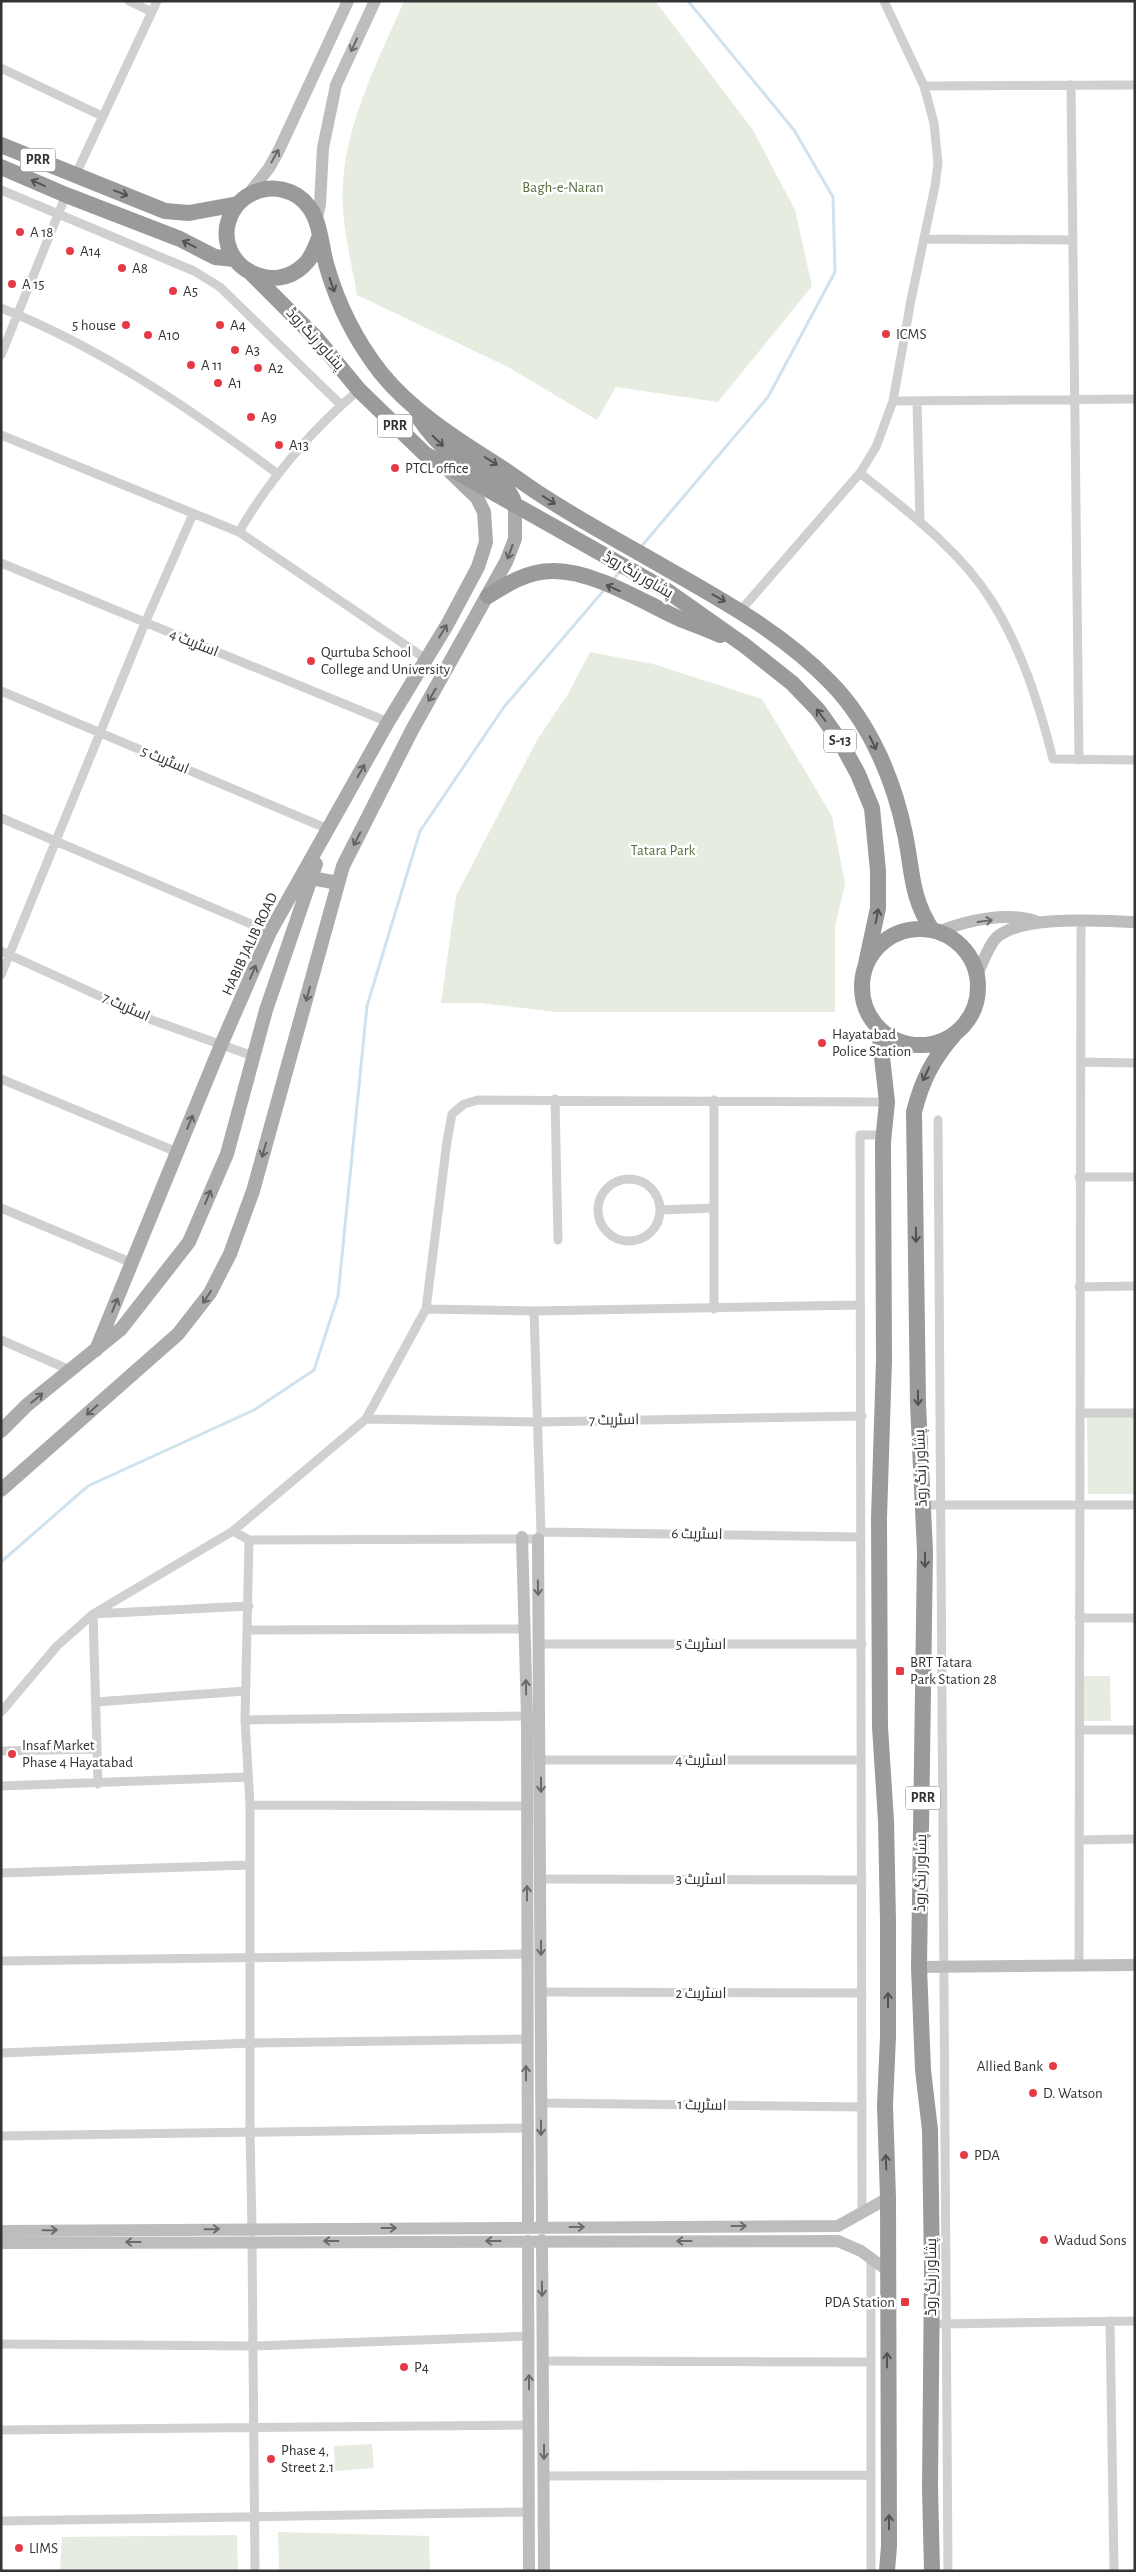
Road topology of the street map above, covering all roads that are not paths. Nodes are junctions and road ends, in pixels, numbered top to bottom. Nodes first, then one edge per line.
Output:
1 (130, 1) edge
2 (157, 1) edge
3 (348, 1) edge
4 (375, 1) edge
5 (884, 1) edge
6 (152, 12) junction
7 (1, 68) edge
8 (1071, 84) junction
9 (1135, 85) edge
10 (924, 86) junction
11 (102, 116) junction
12 (1, 145) edge
13 (1, 167) edge
14 (75, 176) junction
15 (1, 190) edge
16 (66, 196) junction
17 (242, 200) junction
18 (58, 213) junction
19 (318, 230) junction
20 (924, 240) junction
21 (1073, 240) junction
22 (234, 258) junction
23 (252, 274) junction
24 (1, 308) edge
25 (19, 315) junction
26 (1, 355) edge
27 (359, 390) junction
28 (1075, 399) junction
29 (1135, 399) edge
30 (917, 400) junction
31 (894, 401) junction
32 (409, 402) junction
33 (341, 405) junction
34 (1, 436) edge
35 (444, 466) junction
36 (860, 473) junction
37 (278, 474) junction
38 (515, 504) junction
39 (193, 514) junction
40 (920, 522) junction
41 (239, 532) junction
42 (1, 563) edge
43 (676, 574) joint
44 (666, 590) joint
45 (488, 596) junction
46 (740, 610) junction
47 (145, 623) junction
48 (744, 645) junction
49 (426, 659) junction
50 (1, 692) edge
51 (388, 722) junction
52 (101, 733) junction
53 (1079, 760) junction
54 (1135, 760) edge
55 (1, 818) edge
56 (328, 829) junction
57 (57, 841) junction
58 (311, 878) junction
59 (338, 883) junction
60 (1081, 921) junction
61 (1038, 922) junction
62 (1135, 922) edge
63 (935, 931) junction
64 (270, 932) junction
65 (5, 953) edge
66 (866, 964) junction
67 (1, 975) edge
68 (977, 976) junction
69 (879, 1030) junction
70 (954, 1035) junction
71 (221, 1046) junction
72 (253, 1056) junction
73 (1080, 1062) junction
74 (1135, 1063) edge
75 (1, 1079) edge
76 (554, 1099) junction
77 (714, 1100) junction
78 (887, 1102) junction
79 (938, 1120) dead end
80 (883, 1135) junction
81 (177, 1152) junction
82 (1079, 1177) junction
83 (1135, 1177) edge
84 (1, 1208) edge
85 (714, 1208) junction
86 (660, 1210) junction
87 (558, 1240) dead end
88 (132, 1263) junction
89 (1135, 1286) edge
90 (1079, 1287) junction
91 (860, 1306) junction
92 (426, 1309) junction
93 (714, 1309) junction
94 (534, 1311) junction
95 (1, 1340) edge
96 (96, 1350) junction
97 (70, 1370) junction
98 (1080, 1413) junction
99 (1135, 1413) edge
100 (862, 1416) junction
101 (366, 1419) junction
102 (538, 1422) junction
103 (1, 1431) edge
104 (1, 1490) edge
105 (923, 1505) junction
106 (1080, 1505) junction
107 (1135, 1505) edge
108 (940, 1506) junction
109 (232, 1531) junction
110 (540, 1536) junction
111 (522, 1537) junction
112 (860, 1537) junction
113 (249, 1540) junction
114 (249, 1606) junction
115 (93, 1614) junction
116 (1079, 1618) junction
117 (1135, 1618) edge
118 (525, 1629) junction
119 (247, 1630) junction
120 (539, 1644) junction
121 (862, 1644) junction
122 (245, 1691) junction
123 (96, 1702) junction
124 (1, 1712) edge
125 (527, 1716) junction
126 (245, 1720) junction
127 (1079, 1730) junction
128 (1135, 1730) edge
129 (97, 1749) junction
130 (1, 1751) edge
131 (541, 1760) junction
132 (861, 1760) junction
133 (248, 1777) junction
134 (98, 1784) junction
135 (1, 1786) edge
136 (250, 1805) junction
137 (527, 1806) junction
138 (527, 1834) junction
139 (541, 1834) junction
140 (1135, 1839) edge
141 (1079, 1840) junction
142 (249, 1866) junction
143 (1, 1872) edge
144 (541, 1879) junction
145 (862, 1880) junction
146 (527, 1954) junction
147 (250, 1959) junction
148 (1, 1961) edge
149 (1079, 1965) junction
150 (1135, 1965) edge
151 (919, 1967) junction
152 (942, 1967) junction
153 (541, 1992) junction
154 (862, 1994) junction
155 (526, 2039) junction
156 (251, 2042) junction
157 (1, 2053) edge
158 (541, 2104) junction
159 (862, 2107) junction
160 (527, 2128) junction
161 (250, 2131) junction
162 (1, 2136) edge
163 (888, 2198) junction
164 (862, 2213) junction
165 (528, 2227) junction
166 (252, 2228) junction
167 (1, 2231) edge
168 (542, 2234) junction
169 (168, 2235) junction
170 (252, 2241) junction
171 (528, 2241) junction
172 (1, 2243) edge
173 (871, 2259) junction
174 (887, 2270) junction
175 (1110, 2321) junction
176 (1135, 2321) edge
177 (939, 2324) junction
178 (529, 2336) junction
179 (1, 2344) edge
180 (252, 2346) junction
181 (544, 2361) junction
182 (872, 2362) junction
183 (529, 2425) junction
184 (253, 2429) junction
185 (1, 2430) edge
186 (871, 2474) junction
187 (544, 2476) junction
188 (528, 2512) junction
189 (254, 2518) junction
190 (1, 2521) edge
191 (930, 2542) junction
192 (889, 2546) junction
193 (255, 2571) edge
194 (529, 2571) edge
195 (544, 2571) edge
196 (871, 2571) edge
197 (886, 2571) edge
198 (897, 2571) edge
199 (923, 2571) edge
200 (932, 2571) edge
201 (948, 2571) edge
202 (1114, 2571) edge

1 - 6 street
2 - 6 street
17 -> 3 street
4 -> 19 street
5 - 10 street
6 - 11 street
7 - 11 street
8 - 9 street
8 - 10 street
8 - 21 street
10 - 20 street
11 - 14 street
12 - 14 highway, PRR
16 -> 13 highway, PRR
14 -> 17 highway, PRR
15 - 18 street
16 - 18 street
22 -> 16 highway, PRR
17 - 19 highway
17 - 22 highway
18 - 25 street
18 - 33 street
19 - 23 highway
19 -> 32 highway, پشاور رنگ روڈ / PRR
20 - 21 street
20 - 31 street
21 - 28 street
22 - 23 highway
23 - 27 highway, پشاور رنگ روڈ / PRR
24 - 25 street
25 - 26 street
25 - 37 street
27 - 33 street
27 - 35 highway, پشاور رنگ روڈ / PRR
28 - 29 street
28 - 30 street
28 - 53 street
30 - 31 street
30 - 40 street
31 - 36 street
32 -> 38 highway
32 -> 43 highway, پشاور رنگ روڈ / PRR
33 - 37 street
34 - 39 street
35 - 38 highway, پشاور رنگ روڈ / PRR
49 -> 35 main road, HABIB JALIB ROAD
36 - 40 street
36 - 46 street
37 - 41 street
38 - 44 highway, پشاور رنگ روڈ / PRR
38 -> 45 main road
39 - 41 street
39 - 47 street
40 - 53 street
41 - 49 street
42 - 47 street, اسٹریٹ 4
43 -> 46 highway, پشاور رنگ روڈ / S-13
44 - 48 highway, پشاور رنگ روڈ / S-13
48 -> 45 highway
45 -> 59 main road
46 -> 63 highway, پشاور رنگ روڈ / S-13
47 - 51 street, اسٹریٹ 4
47 - 52 street
66 -> 48 highway, پشاور رنگ روڈ / S-13
49 - 51 main road, HABIB JALIB ROAD
50 - 52 street, اسٹریٹ 5
56 -> 51 main road, HABIB JALIB ROAD
52 - 56 street, اسٹریٹ 5
52 - 57 street
53 - 54 street
55 - 57 street
56 - 58 main road
56 - 64 main road, HABIB JALIB ROAD
57 - 64 street
57 - 65 street
58 - 59 main road
58 - 72 main road
59 -> 104 main road
60 - 61 street
60 - 62 street
60 - 73 street
63 -> 61 street
61 - 68 street
63 - 66 highway
63 - 68 highway
71 -> 64 main road, HABIB JALIB ROAD
65 - 67 street
65 - 71 street, اسٹریٹ 7
66 - 69 highway
68 - 70 highway
69 - 70 highway
69 - 78 highway, PRR
70 -> 105 highway, پشاور رنگ روڈ / PRR
71 - 72 street, اسٹریٹ 7
81 -> 71 main road, HABIB JALIB ROAD
96 -> 72 main road
73 - 74 street
73 - 82 street
75 - 81 street
76 - 77 street
76 - 87 street
76 - 92 street
77 - 78 street
77 - 85 street
78 - 80 highway, PRR
79 - 108 street
80 - 91 street
163 -> 80 highway, PRR
81 - 88 main road, HABIB JALIB ROAD
82 - 83 street
82 - 90 street
84 - 88 street
85 - 86 street
85 - 93 street
86 - 86 street
96 -> 88 main road, HABIB JALIB ROAD
89 - 90 street
90 - 98 street
91 - 93 street
91 - 100 street
92 - 94 street
92 - 101 street
93 - 94 street
94 - 102 street
95 - 97 street
96 - 97 main road, HABIB JALIB ROAD
103 -> 97 main road, HABIB JALIB ROAD
98 - 99 street
98 - 106 street
100 - 102 street, اسٹریٹ 7
100 - 112 street
101 - 102 street, اسٹریٹ 7
101 - 109 street
102 - 110 street
105 - 108 street
105 -> 151 highway, پشاور رنگ روڈ / PRR
106 - 107 street
106 - 108 street
106 - 116 street
108 - 152 street
109 - 113 street
109 - 115 street
110 - 111 street, اسٹریٹ 6
110 - 112 street, اسٹریٹ 6
110 -> 120 street
111 - 113 street, اسٹریٹ 6
111 - 118 street
112 - 121 street
113 - 114 street
114 - 115 street
114 - 119 street
115 - 123 street
115 - 124 street
116 - 117 street
116 - 127 street
118 - 119 street
125 -> 118 street
119 - 122 street
120 - 121 street, اسٹریٹ 5
120 - 131 street
121 - 132 street
122 - 123 street
122 - 126 street
123 - 129 street
125 - 126 street
125 - 137 street
126 - 133 street
127 - 128 street
127 - 141 street
129 - 130 street
129 - 134 street
131 - 132 street, اسٹریٹ 4
131 -> 139 street
132 - 145 street
133 - 134 street
133 - 136 street
134 - 135 street
136 - 137 street
136 - 142 street
137 - 138 street
138 - 139 street
146 -> 138 street
139 - 144 street
140 - 141 street
141 - 149 street
142 - 143 street
142 - 147 street
144 - 145 street, اسٹریٹ 3
144 -> 153 street
145 - 154 street
146 - 147 street
146 - 155 street
147 - 148 street
147 - 156 street
149 - 150 street
149 - 152 street
151 - 152 street
151 - 177 highway, پشاور رنگ روڈ / PRR
152 - 177 street
153 - 154 street, اسٹریٹ 2
153 - 158 street
154 - 159 street
155 - 156 street
160 -> 155 street
156 - 157 street
156 - 161 street
158 - 159 street, اسٹریٹ 1
158 -> 168 street
159 - 164 street
160 - 161 street
160 - 165 street
161 - 162 street
161 - 166 street
163 - 164 street
163 - 174 highway, PRR
168 -> 164 street
166 -> 165 street
165 - 168 street
169 -> 166 street
167 -> 169 street
168 - 171 street
173 -> 168 street
168 -> 181 street
169 - 170 street
169 -> 172 street
171 -> 170 street
170 - 180 street
171 - 178 street
173 - 174 street
173 - 182 street
192 -> 174 highway, PRR
175 - 176 street
175 - 177 street
175 - 202 street
177 - 191 highway, پشاور رنگ روڈ / PRR
177 - 201 street
178 - 180 street
183 -> 178 street
179 - 180 street
180 - 184 street
181 - 182 street
181 -> 187 street
182 - 186 street
183 - 184 street
183 - 188 street
184 - 185 street
184 - 189 street
186 - 187 street
186 - 196 street
187 - 195 street
188 - 189 street
188 - 194 street
189 - 190 street
189 - 193 street
191 - 199 highway
191 - 200 highway, پشاور رنگ روڈ / PRR
192 - 197 highway, PRR
192 - 198 highway

